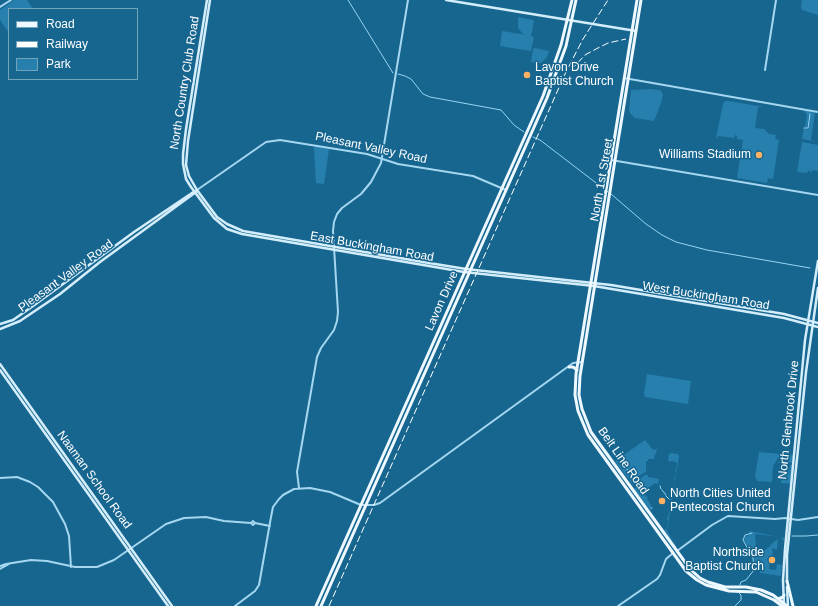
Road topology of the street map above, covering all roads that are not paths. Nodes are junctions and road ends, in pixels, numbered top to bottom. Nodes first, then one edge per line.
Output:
1 (11, 0) edge
2 (207, 0) edge
3 (210, 0) edge
4 (408, 0) edge
5 (446, 0) edge
6 (572, 0) edge
7 (576, 0) edge
8 (637, 0) edge
9 (641, 0) edge
10 (776, 0) edge
11 (0, 7) edge
12 (207, 8) junction
13 (568, 20) junction
14 (572, 20) junction
15 (634, 30) junction
16 (553, 70) junction
17 (765, 70) dead end
18 (626, 79) junction
19 (552, 85) junction
20 (540, 101) junction
21 (545, 103) junction
22 (818, 112) edge
23 (382, 159) junction
24 (613, 160) junction
25 (502, 188) junction
26 (608, 189) junction
27 (506, 190) junction
28 (196, 191) junction
29 (818, 195) edge
30 (334, 248) junction
31 (818, 261) edge
32 (465, 270) junction
33 (470, 271) junction
34 (538, 276) junction
35 (538, 280) junction
36 (563, 281) junction
37 (593, 284) junction
38 (631, 288) junction
39 (818, 288) edge
40 (620, 291) junction
41 (808, 320) junction
42 (813, 322) junction
43 (818, 323) edge
44 (0, 324) edge
45 (808, 325) junction
46 (812, 326) junction
47 (818, 327) edge
48 (0, 329) edge
49 (580, 362) junction
50 (0, 364) edge
51 (569, 366) junction
52 (0, 370) edge
53 (577, 370) junction
54 (410, 395) junction
55 (414, 397) junction
56 (0, 478) edge
57 (299, 488) junction
58 (361, 505) junction
59 (366, 505) junction
60 (648, 515) junction
61 (818, 517) edge
62 (790, 519) junction
63 (270, 526) junction
64 (131, 548) junction
65 (128, 550) junction
66 (675, 552) junction
67 (71, 567) junction
68 (0, 568) edge
69 (787, 581) junction
70 (321, 594) junction
71 (784, 595) junction
72 (325, 596) junction
73 (778, 598) junction
74 (783, 605) edge
75 (168, 606) edge
76 (172, 606) edge
77 (235, 606) edge
78 (316, 606) edge
79 (321, 606) edge
80 (618, 606) edge
81 (788, 606) edge
82 (793, 606) edge

1 - 11 street
2 - 12 main road, North Country Club Road
3 - 12 main road, North Country Club Road
4 - 23 street
5 - 13 main road
6 - 13 main road, Lavon Drive
7 - 14 main road, Lavon Drive
8 - 15 main road, North 1st Street
9 - 15 main road, North 1st Street
10 - 17 street
12 - 28 main road, North Country Club Road
13 - 14 main road
13 - 16 main road, Lavon Drive
14 - 15 main road
14 - 19 main road, Lavon Drive
15 - 18 main road, North 1st Street
16 - 19 main road
16 - 20 main road, Lavon Drive
18 - 22 street
18 - 24 main road, North 1st Street
19 - 21 main road, Lavon Drive
20 - 21 main road
20 - 25 main road, Lavon Drive
21 - 27 main road, Lavon Drive
23 - 25 street, Pleasant Valley Road
23 - 28 street, Pleasant Valley Road
23 - 30 street
24 - 26 main road, North 1st Street
24 - 26 main road, North 1st Street
24 - 29 street
25 - 27 street, Pleasant Valley Road
25 - 32 main road, Lavon Drive
26 - 37 main road, North 1st Street
27 - 33 main road, Lavon Drive
28 - 30 main road, East Buckingham Road
28 - 44 main road, Pleasant Valley Road
28 - 48 main road, Pleasant Valley Road
30 - 32 main road, East Buckingham Road
30 - 57 street
31 - 41 main road, North Glenbrook Drive
32 - 33 main road, East Buckingham Road
32 - 54 main road, Lavon Drive
33 - 34 main road, East Buckingham Road
33 - 35 main road, East Buckingham Road
33 - 55 main road, Lavon Drive
34 - 35 main road
34 - 36 main road, East Buckingham Road
35 - 36 main road, East Buckingham Road
36 - 37 main road, East Buckingham Road
37 - 38 main road, West Buckingham Road
37 - 40 main road, West Buckingham Road
37 - 49 main road, North 1st Street
38 - 40 main road
38 - 41 main road, West Buckingham Road
39 - 42 main road, North Glenbrook Drive
40 - 45 main road, West Buckingham Road
41 - 42 main road, West Buckingham Road
41 - 45 main road, North Glenbrook Drive
42 - 43 main road, West Buckingham Road
42 - 46 main road, North Glenbrook Drive
45 - 46 main road, West Buckingham Road
45 - 62 main road, North Glenbrook Drive
46 - 47 main road, West Buckingham Road
46 - 62 main road, North Glenbrook Drive
49 - 51 street
49 - 53 main road, Belt Line Road
49 - 60 main road, Belt Line Road
50 - 64 main road, Naaman School Road
51 - 53 main road
51 - 59 street
52 - 65 main road, Naaman School Road
53 - 60 main road, Belt Line Road
54 - 55 main road
54 - 58 main road, Lavon Drive
55 - 59 main road, Lavon Drive
56 - 67 street
57 - 58 street
57 - 63 street
58 - 59 street
58 - 70 main road, Lavon Drive
59 - 72 main road, Lavon Drive
60 - 66 main road, Belt Line Road
61 - 62 street
62 - 66 street
62 - 69 main road, North Glenbrook Drive
62 - 71 main road, North Glenbrook Drive
63 - 64 street
63 - 77 street
64 - 65 street
64 - 76 main road, Naaman School Road
65 - 67 street
65 - 75 main road, Naaman School Road
66 - 73 main road, Belt Line Road
66 - 74 main road, Belt Line Road
66 - 80 street
67 - 68 street
69 - 81 main road, North Glenbrook Drive
69 - 82 main road
70 - 72 main road
70 - 78 main road, Lavon Drive
71 - 73 main road
71 - 74 main road, North Glenbrook Drive
72 - 79 main road, Lavon Drive
73 - 74 main road, Belt Line Road
74 - 81 main road, Belt Line Road

